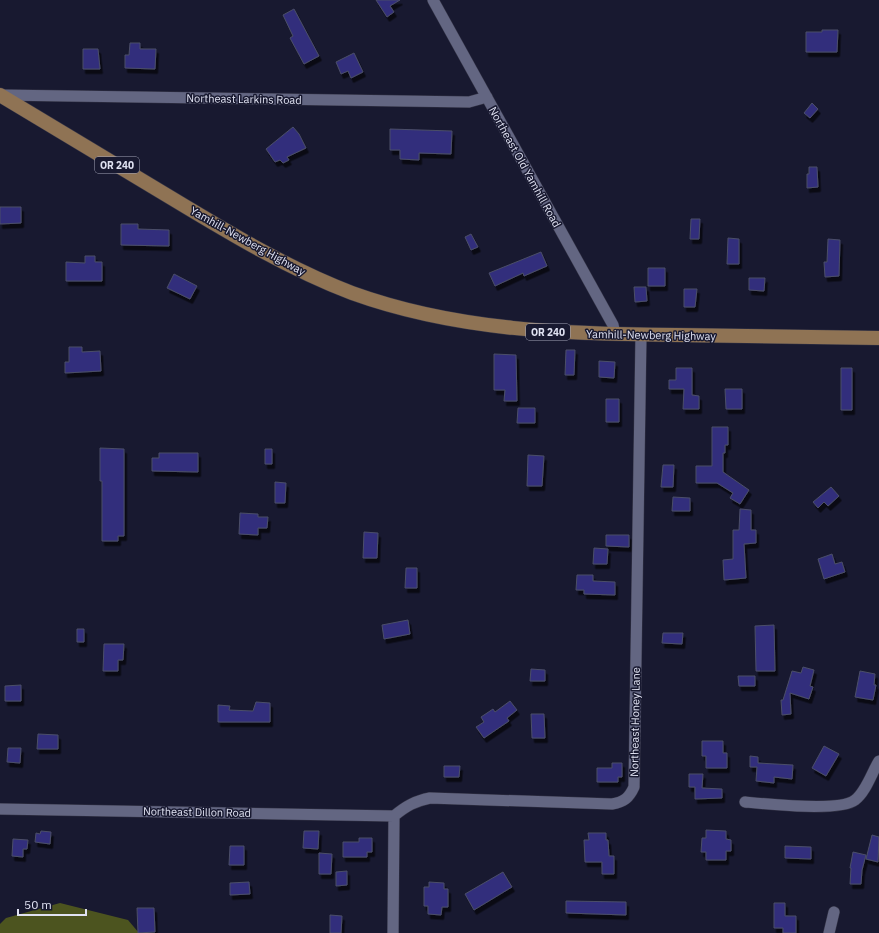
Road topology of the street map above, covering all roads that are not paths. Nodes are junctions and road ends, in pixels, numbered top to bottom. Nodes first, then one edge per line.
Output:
1 (433, 0) edge
2 (0, 95) edge
3 (487, 97) junction
4 (615, 334) junction
5 (641, 335) junction
6 (879, 338) edge
7 (879, 761) edge
8 (745, 802) dead end
9 (0, 808) edge
10 (394, 816) junction
11 (834, 912) dead end
12 (393, 933) edge
13 (829, 933) edge

1 - 3 street, Northeast Old Yamhill Road
2 - 3 street, Northeast Larkins Road
2 - 4 main road, Yamhill-Newberg Highway / OR 240
3 - 4 street, Northeast Old Yamhill Road
4 - 5 main road, Yamhill-Newberg Highway / OR 240
5 - 6 main road, Yamhill-Newberg Highway / OR 240
5 - 10 street, Northeast Honey Lane
7 - 8 street
9 - 10 street, Northeast Dillon Road
10 - 12 street
11 - 13 street

